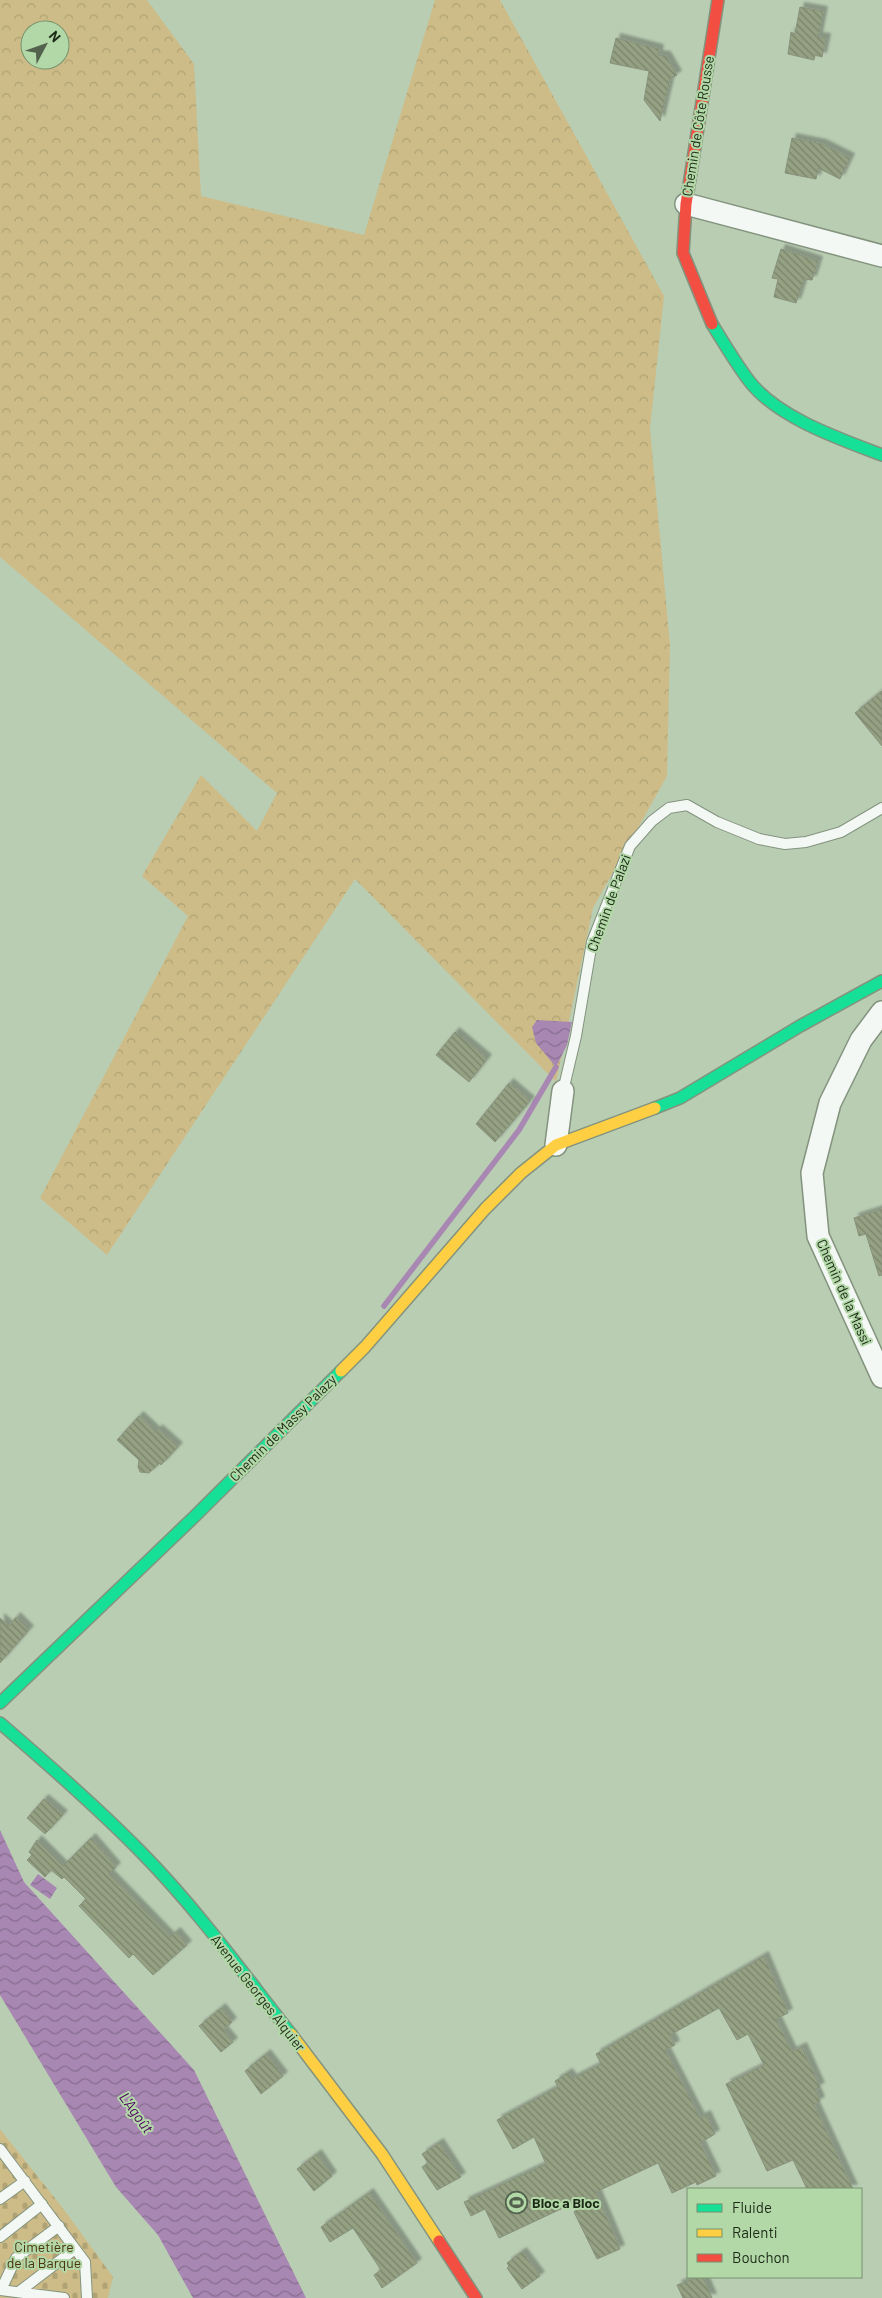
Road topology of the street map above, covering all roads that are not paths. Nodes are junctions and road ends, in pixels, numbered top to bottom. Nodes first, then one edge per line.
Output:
1 (718, 0) edge
2 (686, 204) junction
3 (882, 256) edge
4 (882, 455) edge
5 (882, 808) edge
6 (882, 980) edge
7 (882, 1012) edge
8 (563, 1090) joint
9 (556, 1145) junction
10 (882, 1377) edge
11 (0, 1703) edge
12 (0, 1723) edge
13 (2, 2156) edge
14 (25, 2181) junction
15 (0, 2199) edge
16 (42, 2204) junction
17 (59, 2226) junction
18 (0, 2237) edge
19 (75, 2249) junction
20 (0, 2290) edge
21 (20, 2291) junction
22 (40, 2296) edge
23 (64, 2298) edge
24 (87, 2298) edge
25 (476, 2298) edge

1 - 2 street, Chemin de Côte Rousse
2 - 3 street
2 - 4 street, Chemin de Côte Rousse
5 - 8 lane, Chemin de Palazi
6 - 9 street
7 - 10 street, Chemin de la Massi
8 - 9 street
9 - 11 street, Chemin de Massy Palazy
12 - 25 street, Avenue Georges Alquier
13 - 14 lane
14 - 15 lane
14 - 16 lane
16 - 17 lane
16 - 18 lane
17 - 19 lane
17 - 20 lane
19 - 21 lane
19 - 24 lane
20 - 21 lane
21 - 22 lane
22 - 23 lane

